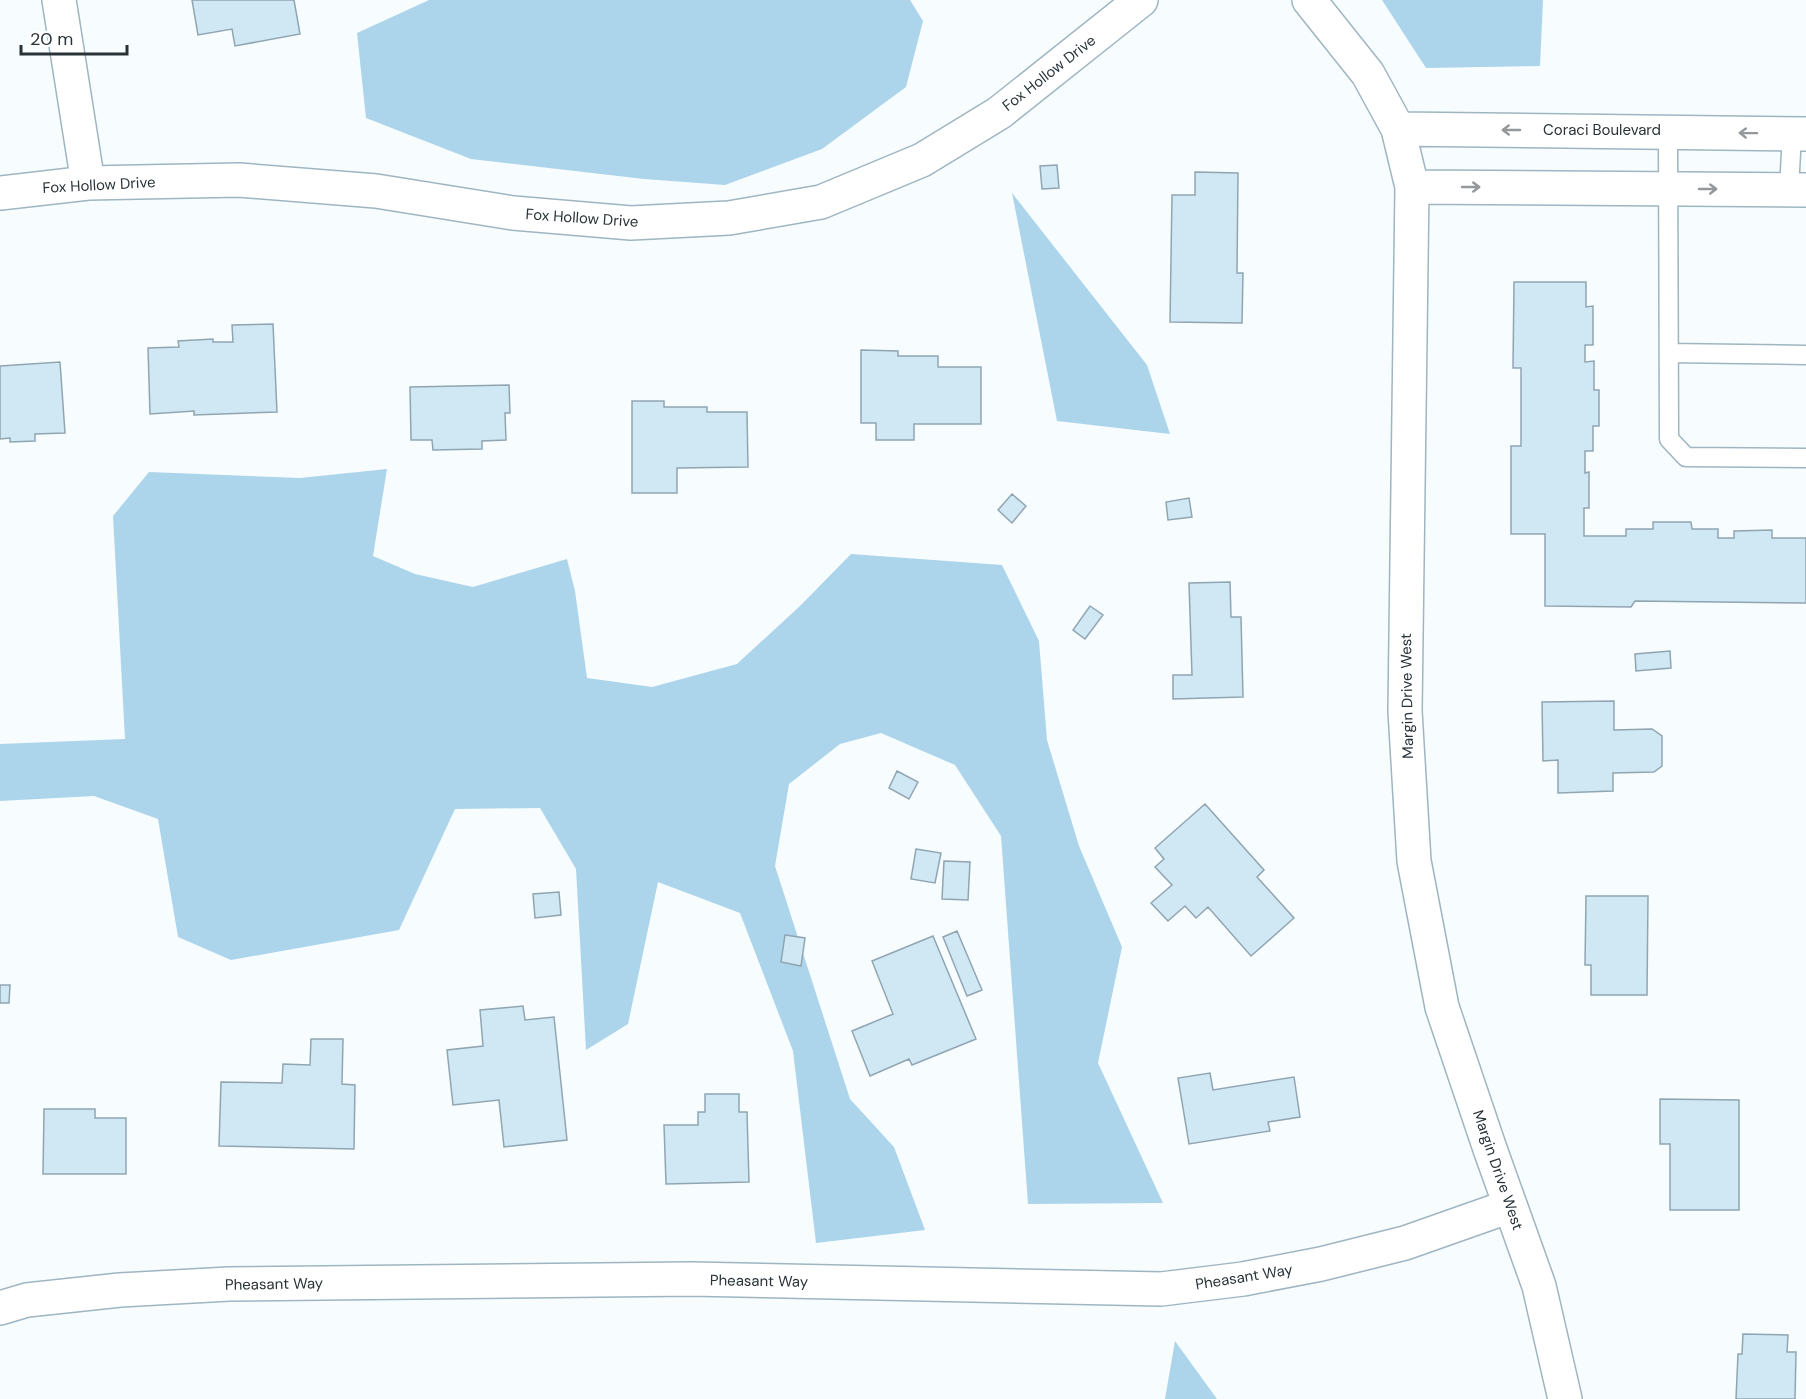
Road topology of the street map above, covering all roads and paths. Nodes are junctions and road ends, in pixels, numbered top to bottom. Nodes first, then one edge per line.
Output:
1 (59, 0) edge
2 (1141, 0) edge
3 (1310, 0) edge
4 (1398, 129) junction
5 (1668, 131) junction
6 (1799, 134) edge
7 (88, 183) junction
8 (1412, 187) junction
9 (1668, 189) junction
10 (1797, 190) edge
11 (0, 194) edge
12 (1669, 353) junction
13 (1806, 355) edge
14 (1806, 458) edge
15 (1510, 1206) junction
16 (0, 1308) edge
17 (1565, 1399) edge

1 - 7 street
2 - 7 street, Fox Hollow Drive
3 - 4 street, Margin Drive West
5 -> 4 street, Coraci Boulevard
4 - 8 street, Margin Drive West
6 -> 5 street, Coraci Boulevard
5 - 9 lane
6 - 10 lane
7 - 11 street, Fox Hollow Drive
8 -> 9 street
8 - 15 street, Margin Drive West
9 -> 10 street
9 - 12 lane
12 - 13 lane
12 - 14 lane
15 - 16 street, Pheasant Way
15 - 17 street, Margin Drive West

